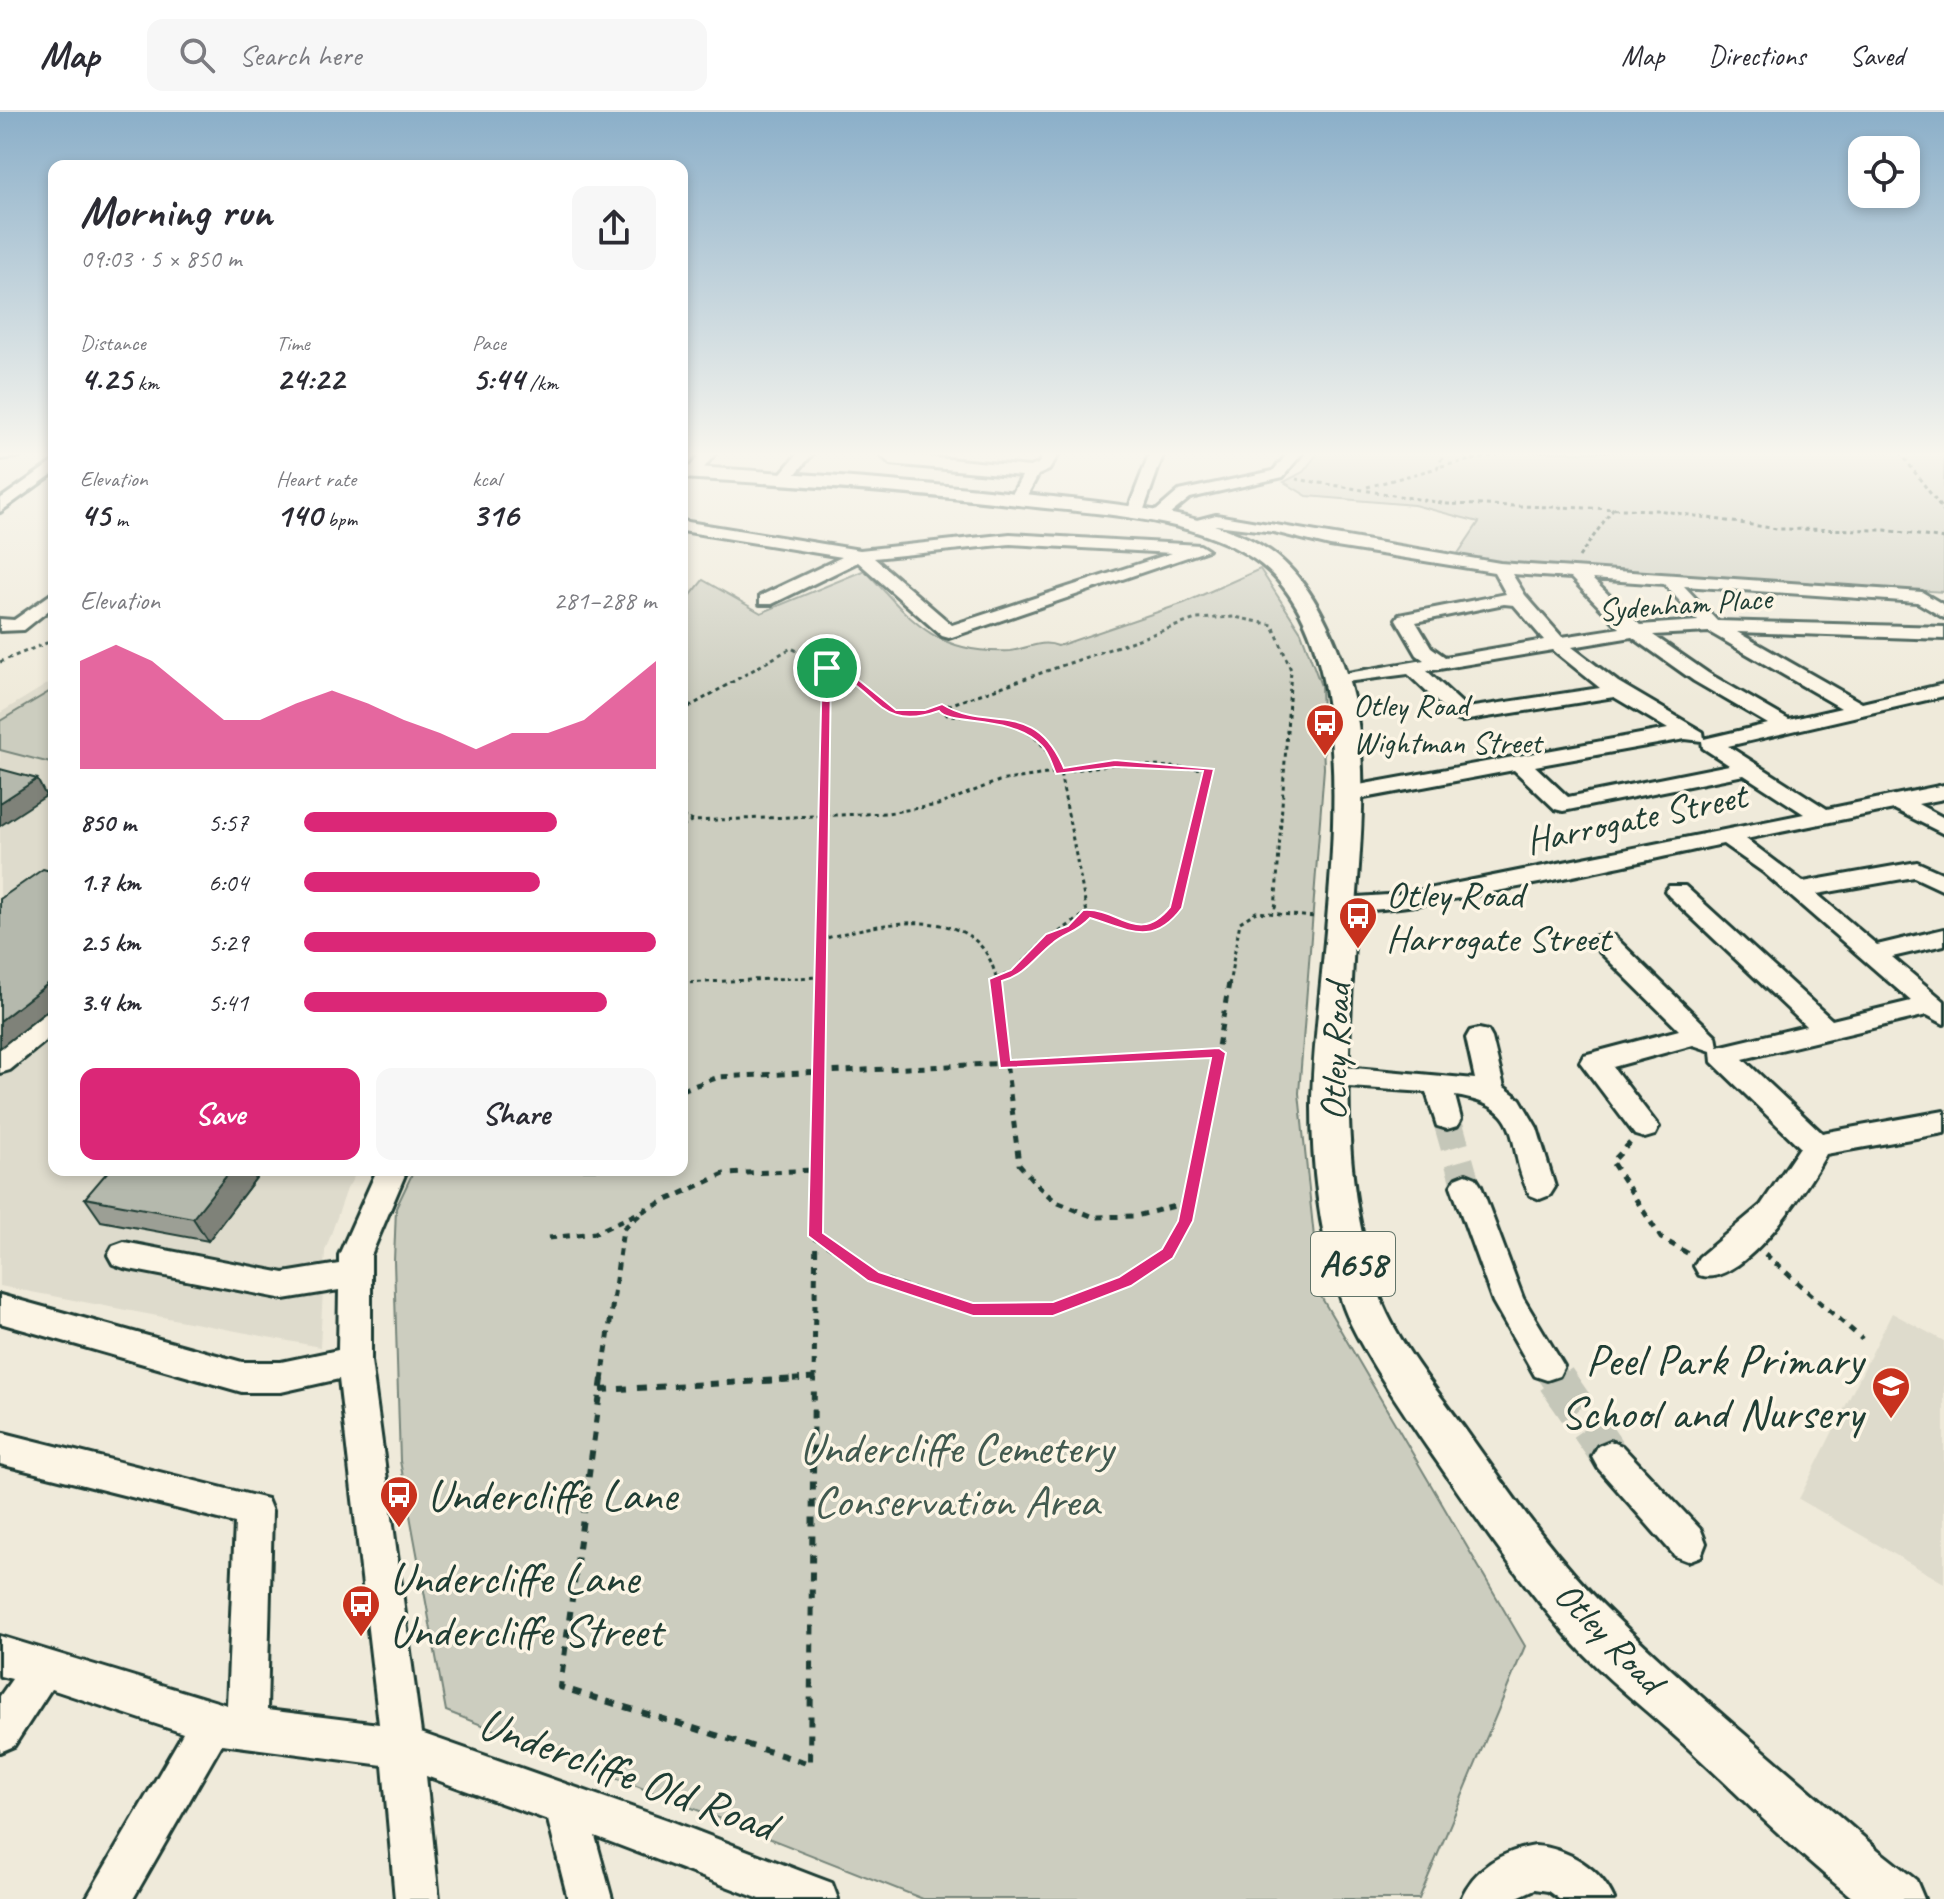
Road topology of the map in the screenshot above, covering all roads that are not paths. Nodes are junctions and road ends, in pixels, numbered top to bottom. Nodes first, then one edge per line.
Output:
1 (740, 535) edge
2 (1066, 535) edge
3 (1165, 535) edge
4 (1204, 535) edge
5 (1308, 535) edge
6 (860, 555) junction
7 (1500, 568) junction
8 (1577, 574) junction
9 (1670, 581) junction
10 (766, 600) dead end
11 (1517, 600) junction
12 (48, 602) edge
13 (1944, 613) edge
14 (0, 625) edge
15 (1712, 626) junction
16 (1634, 631) junction
17 (1944, 633) edge
18 (1558, 646) junction
19 (1443, 664) junction
20 (1415, 670) junction
21 (1337, 680) junction
22 (1944, 690) edge
23 (1616, 691) junction
24 (1858, 709) junction
25 (1786, 726) junction
26 (1688, 732) junction
27 (1710, 744) junction
28 (1520, 764) junction
29 (1749, 768) junction
30 (1944, 792) edge
31 (1348, 794) junction
32 (1898, 802) junction
33 (1824, 817) junction
34 (1944, 827) edge
35 (1727, 836) junction
36 (1944, 884) edge
37 (1798, 890) junction
38 (1677, 891) dead end
39 (1341, 913) junction
40 (1944, 937) edge
41 (1605, 942) dead end
42 (1872, 954) junction
43 (1938, 1010) edge
44 (48, 1025) edge
45 (1827, 1030) junction
46 (1697, 1035) junction
47 (1479, 1038) dead end
48 (1722, 1055) junction
49 (0, 1063) edge
50 (1333, 1076) junction
51 (1438, 1086) junction
52 (1491, 1090) junction
53 (1447, 1119) tunnel mouth
54 (1944, 1122) edge
55 (1645, 1127) road end
56 (1816, 1145) junction
57 (389, 1176) edge
58 (1466, 1186) tunnel mouth
59 (1540, 1187) dead end
60 (124, 1255) dead end
61 (1710, 1266) road end
62 (354, 1275) junction
63 (0, 1309) edge
64 (354, 1361) junction
65 (1547, 1366) tunnel mouth
66 (0, 1448) edge
67 (1610, 1457) tunnel mouth
68 (1688, 1543) dead end
69 (0, 1656) edge
70 (43, 1667) junction
71 (229, 1725) junction
72 (0, 1732) edge
73 (402, 1747) junction
74 (566, 1806) junction
75 (108, 1899) edge
76 (417, 1899) edge
77 (590, 1899) edge
78 (816, 1899) edge
79 (1483, 1899) edge
80 (1592, 1899) edge
81 (1897, 1899) edge

1 - 6 street
2 - 6 street
3 - 6 street
4 - 21 main road, Otley Road / A658
5 - 7 street
6 - 10 street
7 - 8 street
7 - 11 street
8 - 9 street
8 - 16 street
9 - 13 street
9 - 15 street
11 - 18 street
11 - 19 street
12 - 14 street
15 - 16 street, Sydenham Place
15 - 17 street, Sydenham Place
15 - 24 street
16 - 18 street, Sydenham Place
16 - 25 street
18 - 19 street, Sydenham Place
18 - 23 street
19 - 20 street, Sydenham Place
20 - 21 street, Sydenham Place
20 - 23 street
21 - 31 main road, Otley Road / A658
22 - 24 street
23 - 26 street
24 - 25 street
25 - 27 street
26 - 27 street
26 - 28 street
27 - 29 street
28 - 29 street
28 - 31 street
29 - 33 street
30 - 32 street, Harrogate Street
31 - 39 main road, Otley Road / A658
32 - 33 street, Harrogate Street
32 - 34 street
33 - 35 street, Harrogate Street
35 - 37 street
35 - 39 street, Harrogate Street
36 - 37 street
37 - 42 street
38 - 45 street
39 - 50 main road, Otley Road / A658
40 - 42 street
41 - 46 street
42 - 43 street
43 - 45 street
44 - 49 street
45 - 48 street
46 - 48 street
46 - 55 street
47 - 52 street
48 - 56 street
50 - 51 street
50 - 81 main road, Otley Road / A658
51 - 52 street
51 - 53 street
52 - 59 street
54 - 56 street
56 - 61 street
57 - 62 street
58 - 65 street
60 - 62 street
62 - 64 street
63 - 64 street
64 - 73 street
66 - 71 street
67 - 68 street
69 - 70 street, Undercliffe Old Road
70 - 71 street, Undercliffe Old Road
70 - 72 street
71 - 73 street, Undercliffe Old Road
71 - 75 street
73 - 74 street, Undercliffe Old Road
73 - 76 street
74 - 77 street
74 - 78 street, Undercliffe Old Road
79 - 80 street

